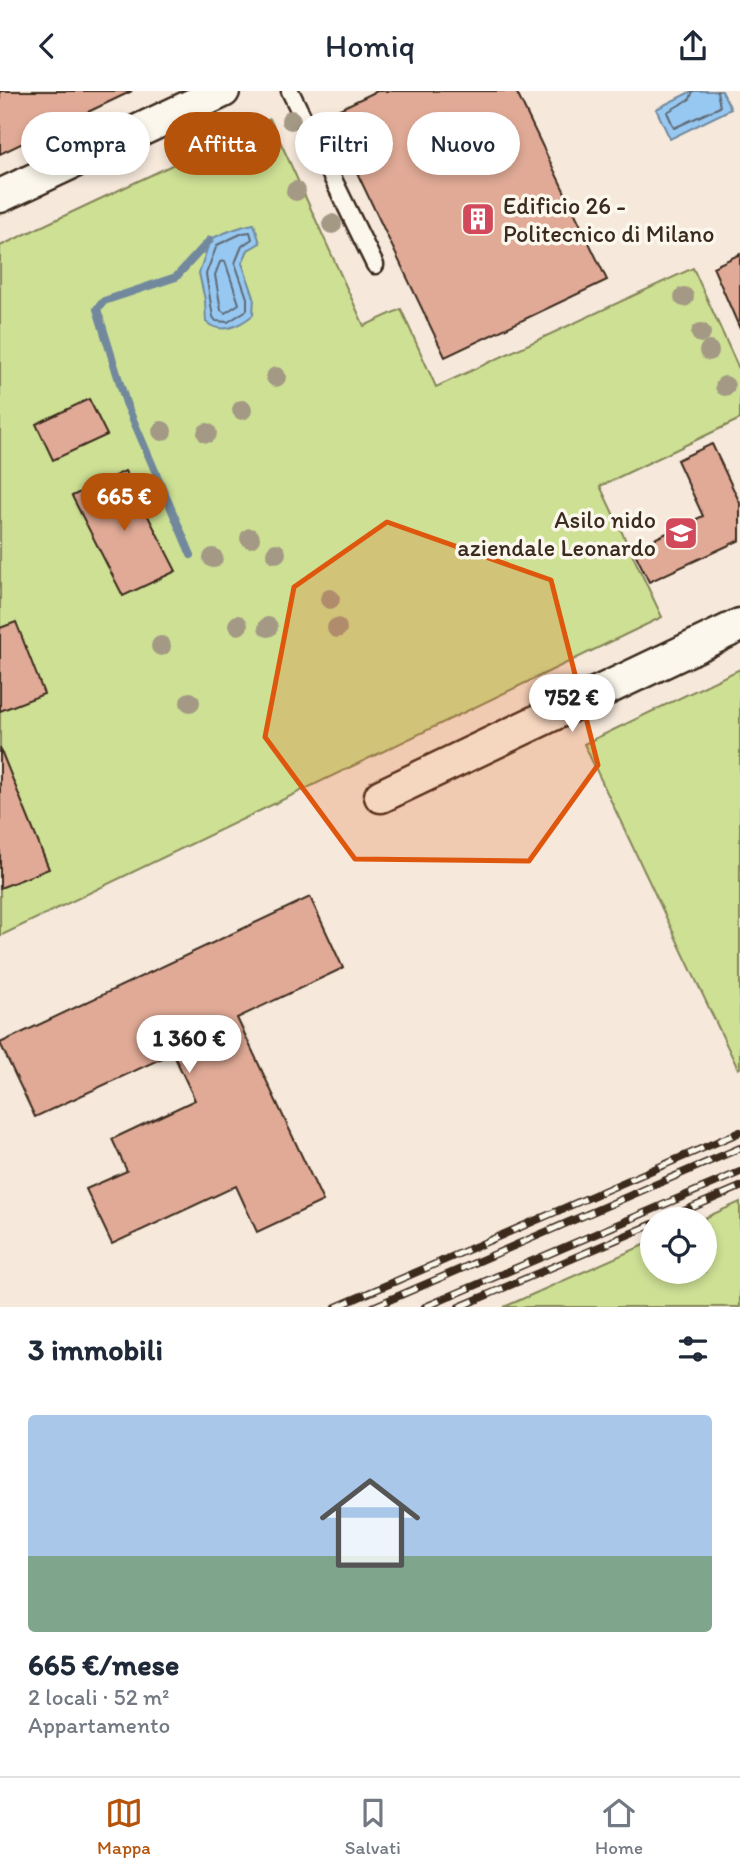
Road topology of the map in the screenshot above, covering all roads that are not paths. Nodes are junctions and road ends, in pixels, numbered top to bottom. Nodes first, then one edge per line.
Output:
1 (223, 91) edge
2 (290, 91) edge
3 (0, 197) edge
4 (375, 265) dead end
5 (740, 625) edge
6 (381, 796) dead end

1 - 3 street
2 - 4 lane
5 - 6 street

